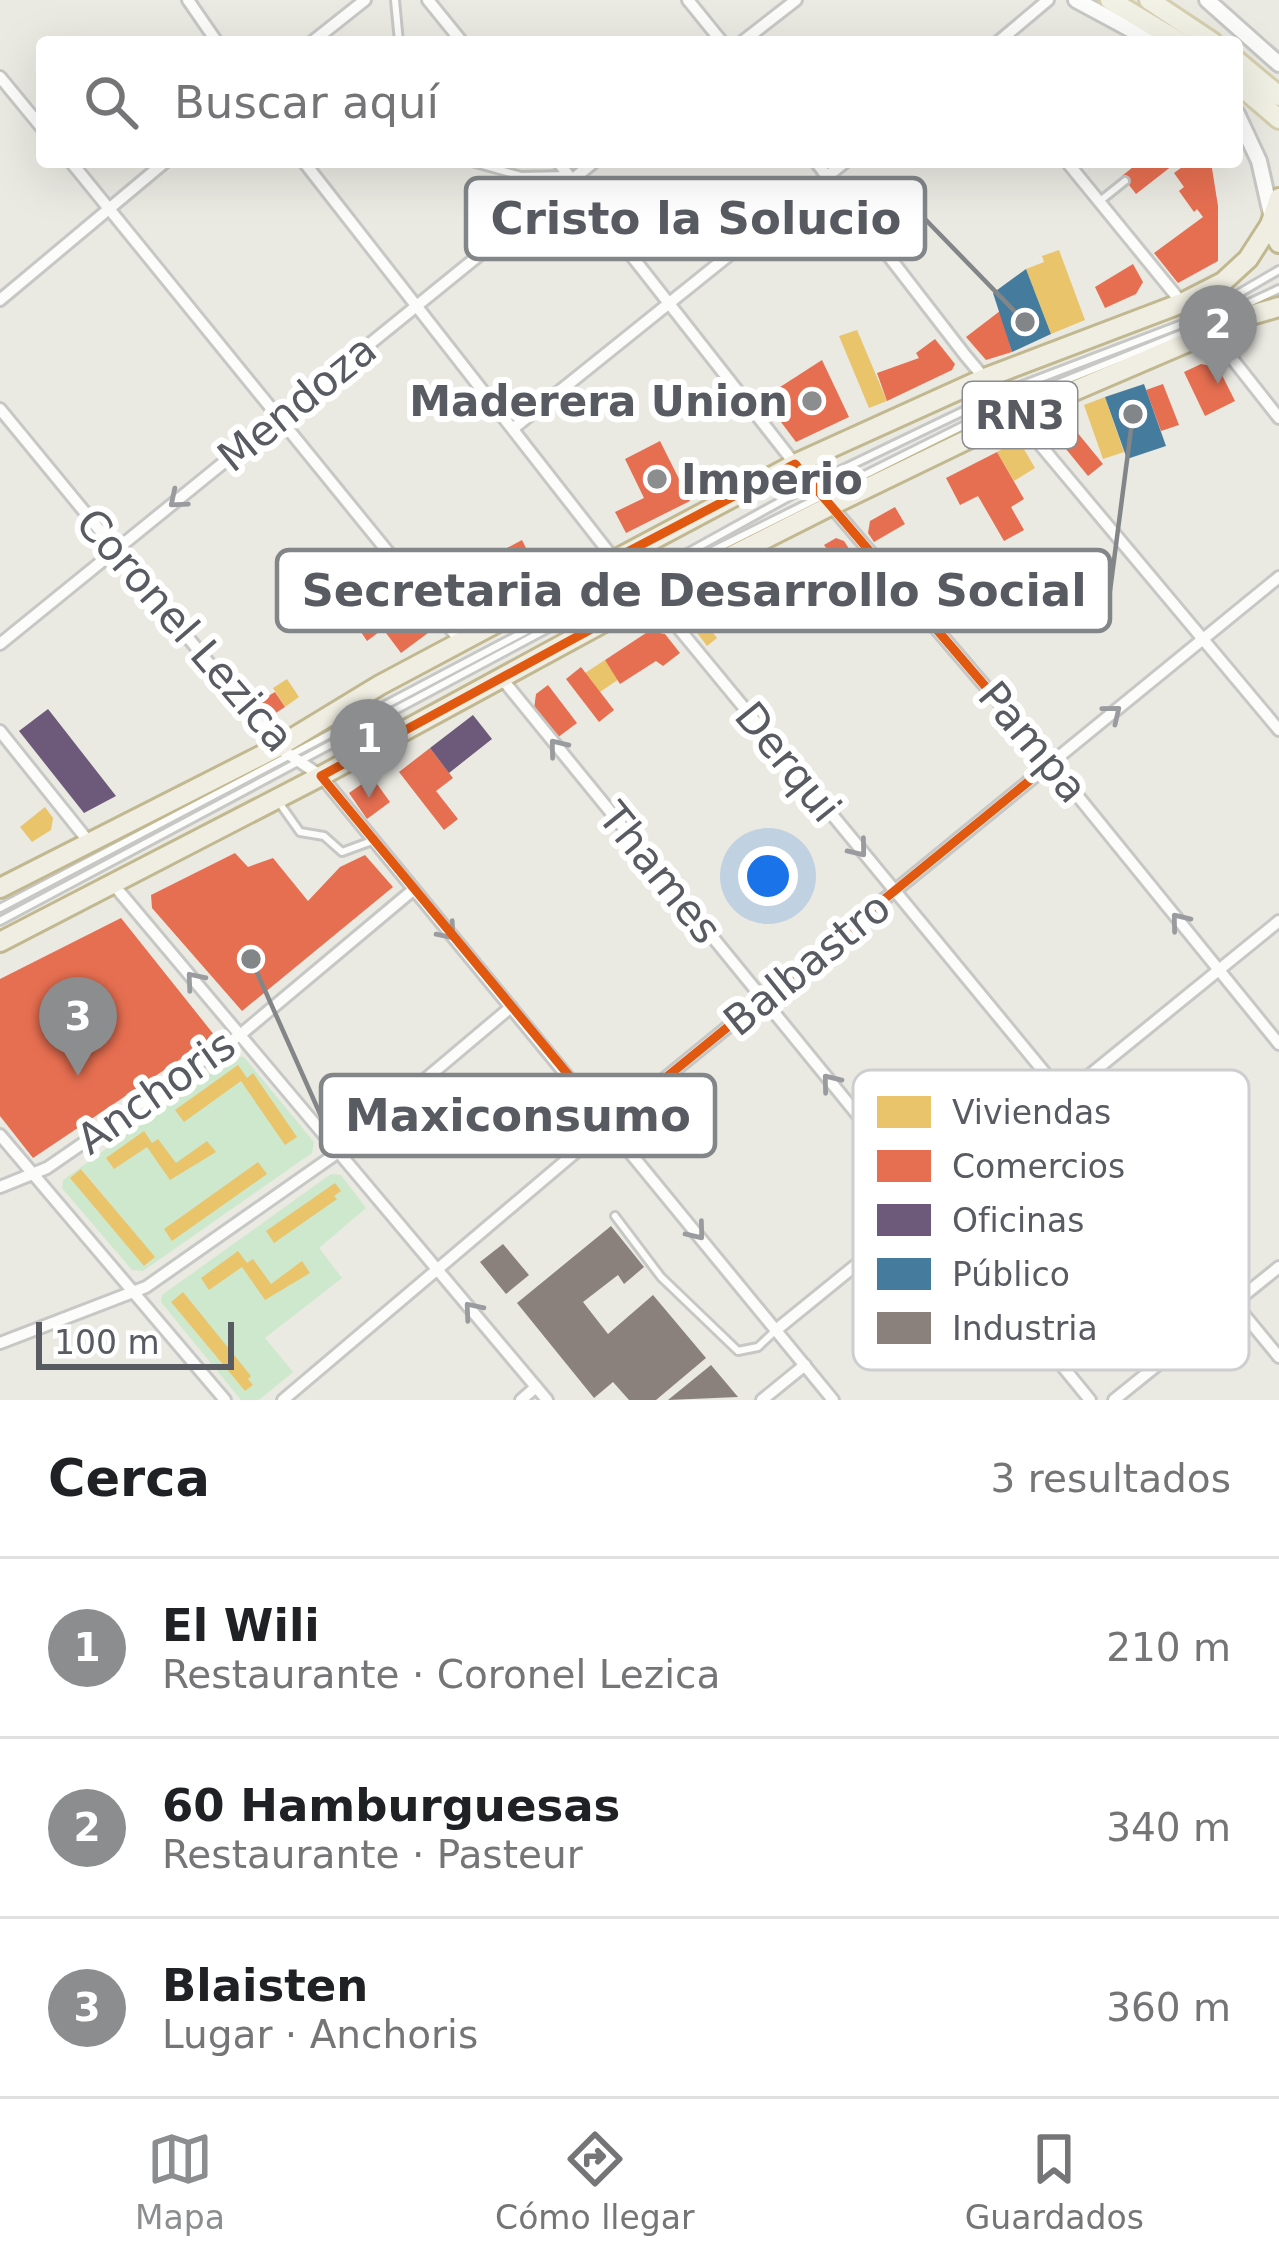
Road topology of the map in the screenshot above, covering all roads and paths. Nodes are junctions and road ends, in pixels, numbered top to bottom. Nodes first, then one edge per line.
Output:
1 (188, 0) edge
2 (364, 0) edge
3 (395, 0) edge
4 (428, 0) edge
5 (688, 0) edge
6 (796, 0) edge
7 (1048, 0) edge
8 (1076, 0) edge
9 (1110, 0) edge
10 (1149, 0) edge
11 (1211, 1) edge
12 (213, 36) edge
13 (319, 36) edge
14 (398, 36) edge
15 (457, 36) edge
16 (717, 36) edge
17 (750, 36) edge
18 (1005, 36) edge
19 (1143, 36) edge
20 (1170, 36) edge
21 (1204, 36) edge
22 (1279, 64) edge
23 (1243, 66) edge
24 (0, 77) edge
25 (1243, 88) edge
26 (1279, 96) edge
27 (1279, 119) edge
28 (36, 121) edge
29 (1243, 127) edge
30 (75, 168) edge
31 (158, 168) edge
32 (309, 168) edge
33 (493, 168) edge
34 (562, 168) edge
35 (585, 168) edge
36 (821, 168) edge
37 (837, 168) edge
38 (1072, 168) edge
39 (827, 176) junction
40 (570, 178) junction
41 (1125, 181) dead end
42 (1100, 201) junction
43 (109, 208) junction
44 (1275, 220) edge
45 (1279, 270) edge
46 (1279, 290) edge
47 (0, 300) edge
48 (669, 303) junction
49 (1182, 303) junction
50 (415, 307) junction
51 (1279, 307) edge
52 (1212, 333) junction
53 (985, 378) junction
54 (1008, 405) junction
55 (0, 409) edge
56 (279, 416) junction
57 (1279, 418) edge
58 (515, 427) junction
59 (795, 464) junction
60 (812, 484) junction
61 (827, 500) junction
62 (116, 551) junction
63 (614, 559) junction
64 (1279, 578) edge
65 (633, 579) junction
66 (652, 596) junction
67 (1205, 639) junction
68 (462, 643) junction
69 (0, 644) edge
70 (503, 680) junction
71 (1279, 730) edge
72 (0, 731) edge
73 (290, 755) junction
74 (1051, 763) junction
75 (321, 776) junction
76 (276, 798) junction
77 (372, 841) junction
78 (89, 842) junction
79 (111, 882) junction
80 (0, 889) edge
81 (412, 890) junction
82 (895, 892) junction
83 (0, 908) edge
84 (0, 921) edge
85 (1279, 922) edge
86 (0, 942) edge
87 (1219, 971) junction
88 (763, 1000) junction
89 (511, 1007) junction
90 (240, 1035) junction
91 (1279, 1044) edge
92 (1042, 1070) edge
93 (1097, 1070) edge
94 (853, 1110) edge
95 (609, 1124) junction
96 (0, 1136) edge
97 (340, 1151) junction
98 (32, 1175) junction
99 (0, 1187) edge
100 (615, 1216) dead end
101 (1279, 1267) edge
102 (853, 1269) edge
103 (438, 1270) junction
104 (1249, 1291) edge
105 (134, 1293) junction
106 (1249, 1320) edge
107 (776, 1330) junction
108 (0, 1343) edge
109 (1279, 1357) edge
110 (805, 1365) junction
111 (1066, 1370) edge
112 (1151, 1370) edge
113 (536, 1387) junction
114 (225, 1400) edge
115 (283, 1400) edge
116 (520, 1400) edge
117 (547, 1400) edge
118 (762, 1400) edge
119 (833, 1400) edge
120 (1090, 1400) edge
121 (1114, 1400) edge

1 - 12 street
2 - 13 street
3 - 14 lane
4 - 15 street
5 - 16 street
6 - 17 street
7 - 18 street
8 - 19 street
9 - 20 main road
10 - 21 main road
11 - 22 street
23 - 26 main road
24 - 28 street
25 - 27 main road
29 - 44 street
30 - 43 street
31 - 43 street
32 - 50 street, Derqui
33 - 40 lane
34 - 40 street, Pampa
35 - 40 street, Mendoza
36 - 39 street
37 - 39 street
38 - 42 street
39 - 48 street
39 - 53 street
40 - 48 street, Pampa
40 - 50 street, Mendoza
41 - 42 lane
42 - 49 street
43 - 47 street
43 - 56 street
44 - 49 highway, RN3
45 - 54 lane
46 - 54 lane
48 - 58 street
48 - 59 street, Pampa
49 - 53 highway, RN3
50 - 56 street, Mendoza
50 - 58 street, Derqui
51 - 52 highway, RN3
52 - 54 highway, RN3
52 - 57 street
53 - 54 street
53 - 59 highway, RN3
54 - 60 lane
54 - 61 highway, RN3
54 - 67 street
55 - 62 street, Coronel Lezica
56 -> 62 street, Mendoza
56 - 68 street
58 - 63 street, Derqui
59 - 60 street, Pampa
59 - 63 highway, RN3
60 - 61 street, Pampa
60 - 65 lane
61 - 65 lane
61 - 66 highway, RN3
61 - 74 street, Pampa
62 - 69 street, Mendoza
62 - 73 street, Coronel Lezica
63 - 65 street, Derqui
63 - 68 highway, RN3
64 - 67 street, Balbastro
65 - 66 street, Derqui
65 - 73 lane
66 - 70 highway, RN3
66 -> 82 street, Derqui
67 - 71 street
74 -> 67 street, Balbastro
68 - 73 highway, RN3
70 - 75 highway, RN3
88 -> 70 street, Thames
72 - 78 street
73 - 75 street, Coronel Lezica
73 - 78 highway, RN3
73 - 83 lane
73 - 84 lane
74 - 82 street, Balbastro
87 -> 74 street, Pampa
75 - 76 highway, RN3
75 - 77 street, Coronel Lezica
76 - 77 lane
76 - 79 highway, RN3
77 - 81 street, Coronel Lezica
78 - 80 highway, RN3
79 - 86 highway, RN3
90 -> 79 street
81 -> 89 street, Coronel Lezica
81 - 90 street, Anchoris
82 - 88 street, Balbastro
82 - 92 street, Derqui
85 - 87 street
87 - 91 street, Pampa
87 - 93 street
94 -> 88 street, Thames
88 - 95 street, Balbastro
89 - 95 street, Coronel Lezica
89 - 97 street
90 - 97 street
90 - 98 street, Anchoris
95 - 103 street, Balbastro
95 -> 107 street, Coronel Lezica
96 - 98 street
97 - 103 street
97 - 105 street
98 - 99 street, Anchoris
98 - 105 street
100 - 107 lane
101 - 104 street
102 - 107 street
113 -> 103 street
103 - 115 street, Balbastro
105 - 108 street
105 - 114 street
106 - 109 street, Derqui
107 - 110 street, Coronel Lezica
110 - 118 street
110 - 119 street, Coronel Lezica
111 - 120 street, Thames
112 - 121 street
113 - 116 street
113 - 117 street

